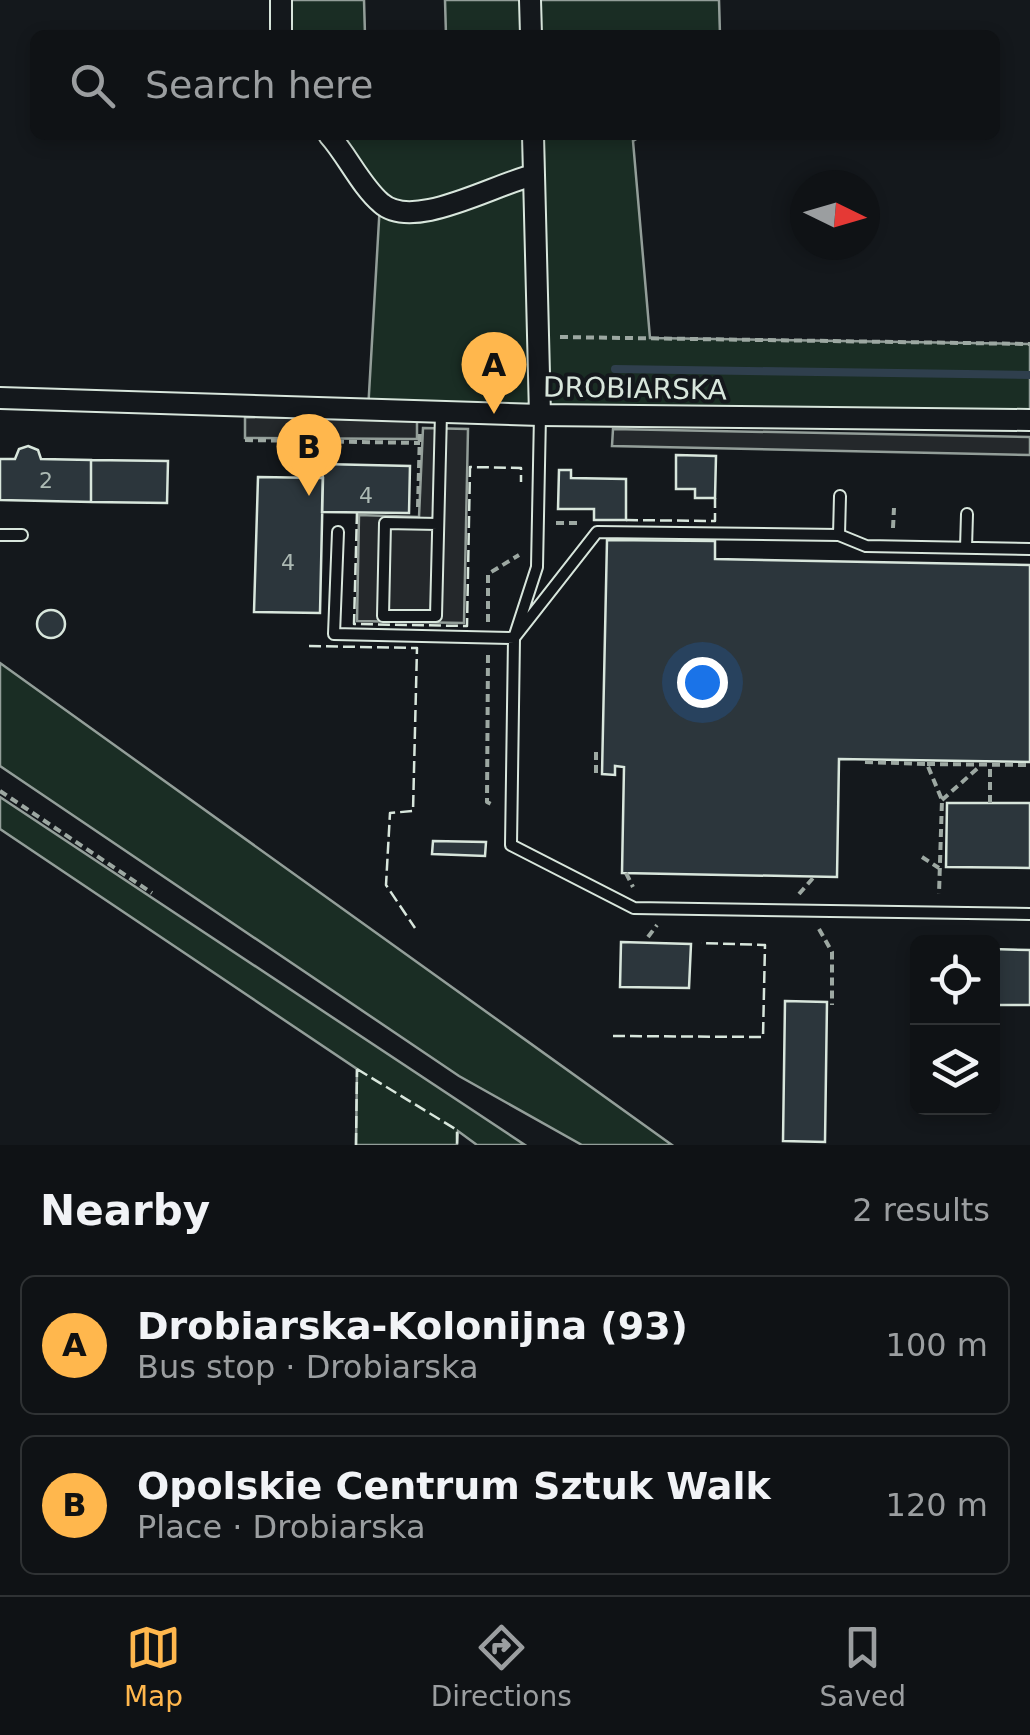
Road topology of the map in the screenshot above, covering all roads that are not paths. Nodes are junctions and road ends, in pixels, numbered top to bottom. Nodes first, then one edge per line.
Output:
1 (281, 0) edge
2 (530, 0) edge
3 (281, 30) edge
4 (531, 30) edge
5 (333, 140) edge
6 (533, 140) edge
7 (534, 174) junction
8 (0, 398) edge
9 (442, 413) junction
10 (540, 415) junction
11 (1030, 420) edge
12 (840, 496) dead end
13 (967, 514) dead end
14 (438, 524) junction
15 (338, 532) dead end
16 (0, 535) edge
17 (839, 535) junction
18 (22, 536) dead end
19 (966, 548) junction
20 (1030, 549) edge
21 (514, 638) junction
22 (1030, 914) edge

1 - 3 street
2 - 4 street
5 - 7 street
6 - 7 street
7 - 10 street
8 - 9 street, DROBIARSKA
9 - 10 street, DROBIARSKA
9 - 14 lane
10 - 11 street, DROBIARSKA
10 - 21 lane
12 - 17 lane
13 - 19 lane
14 - 14 lane
15 - 21 lane
16 - 18 lane
17 - 19 lane
17 - 21 lane
19 - 20 lane
21 - 22 lane

